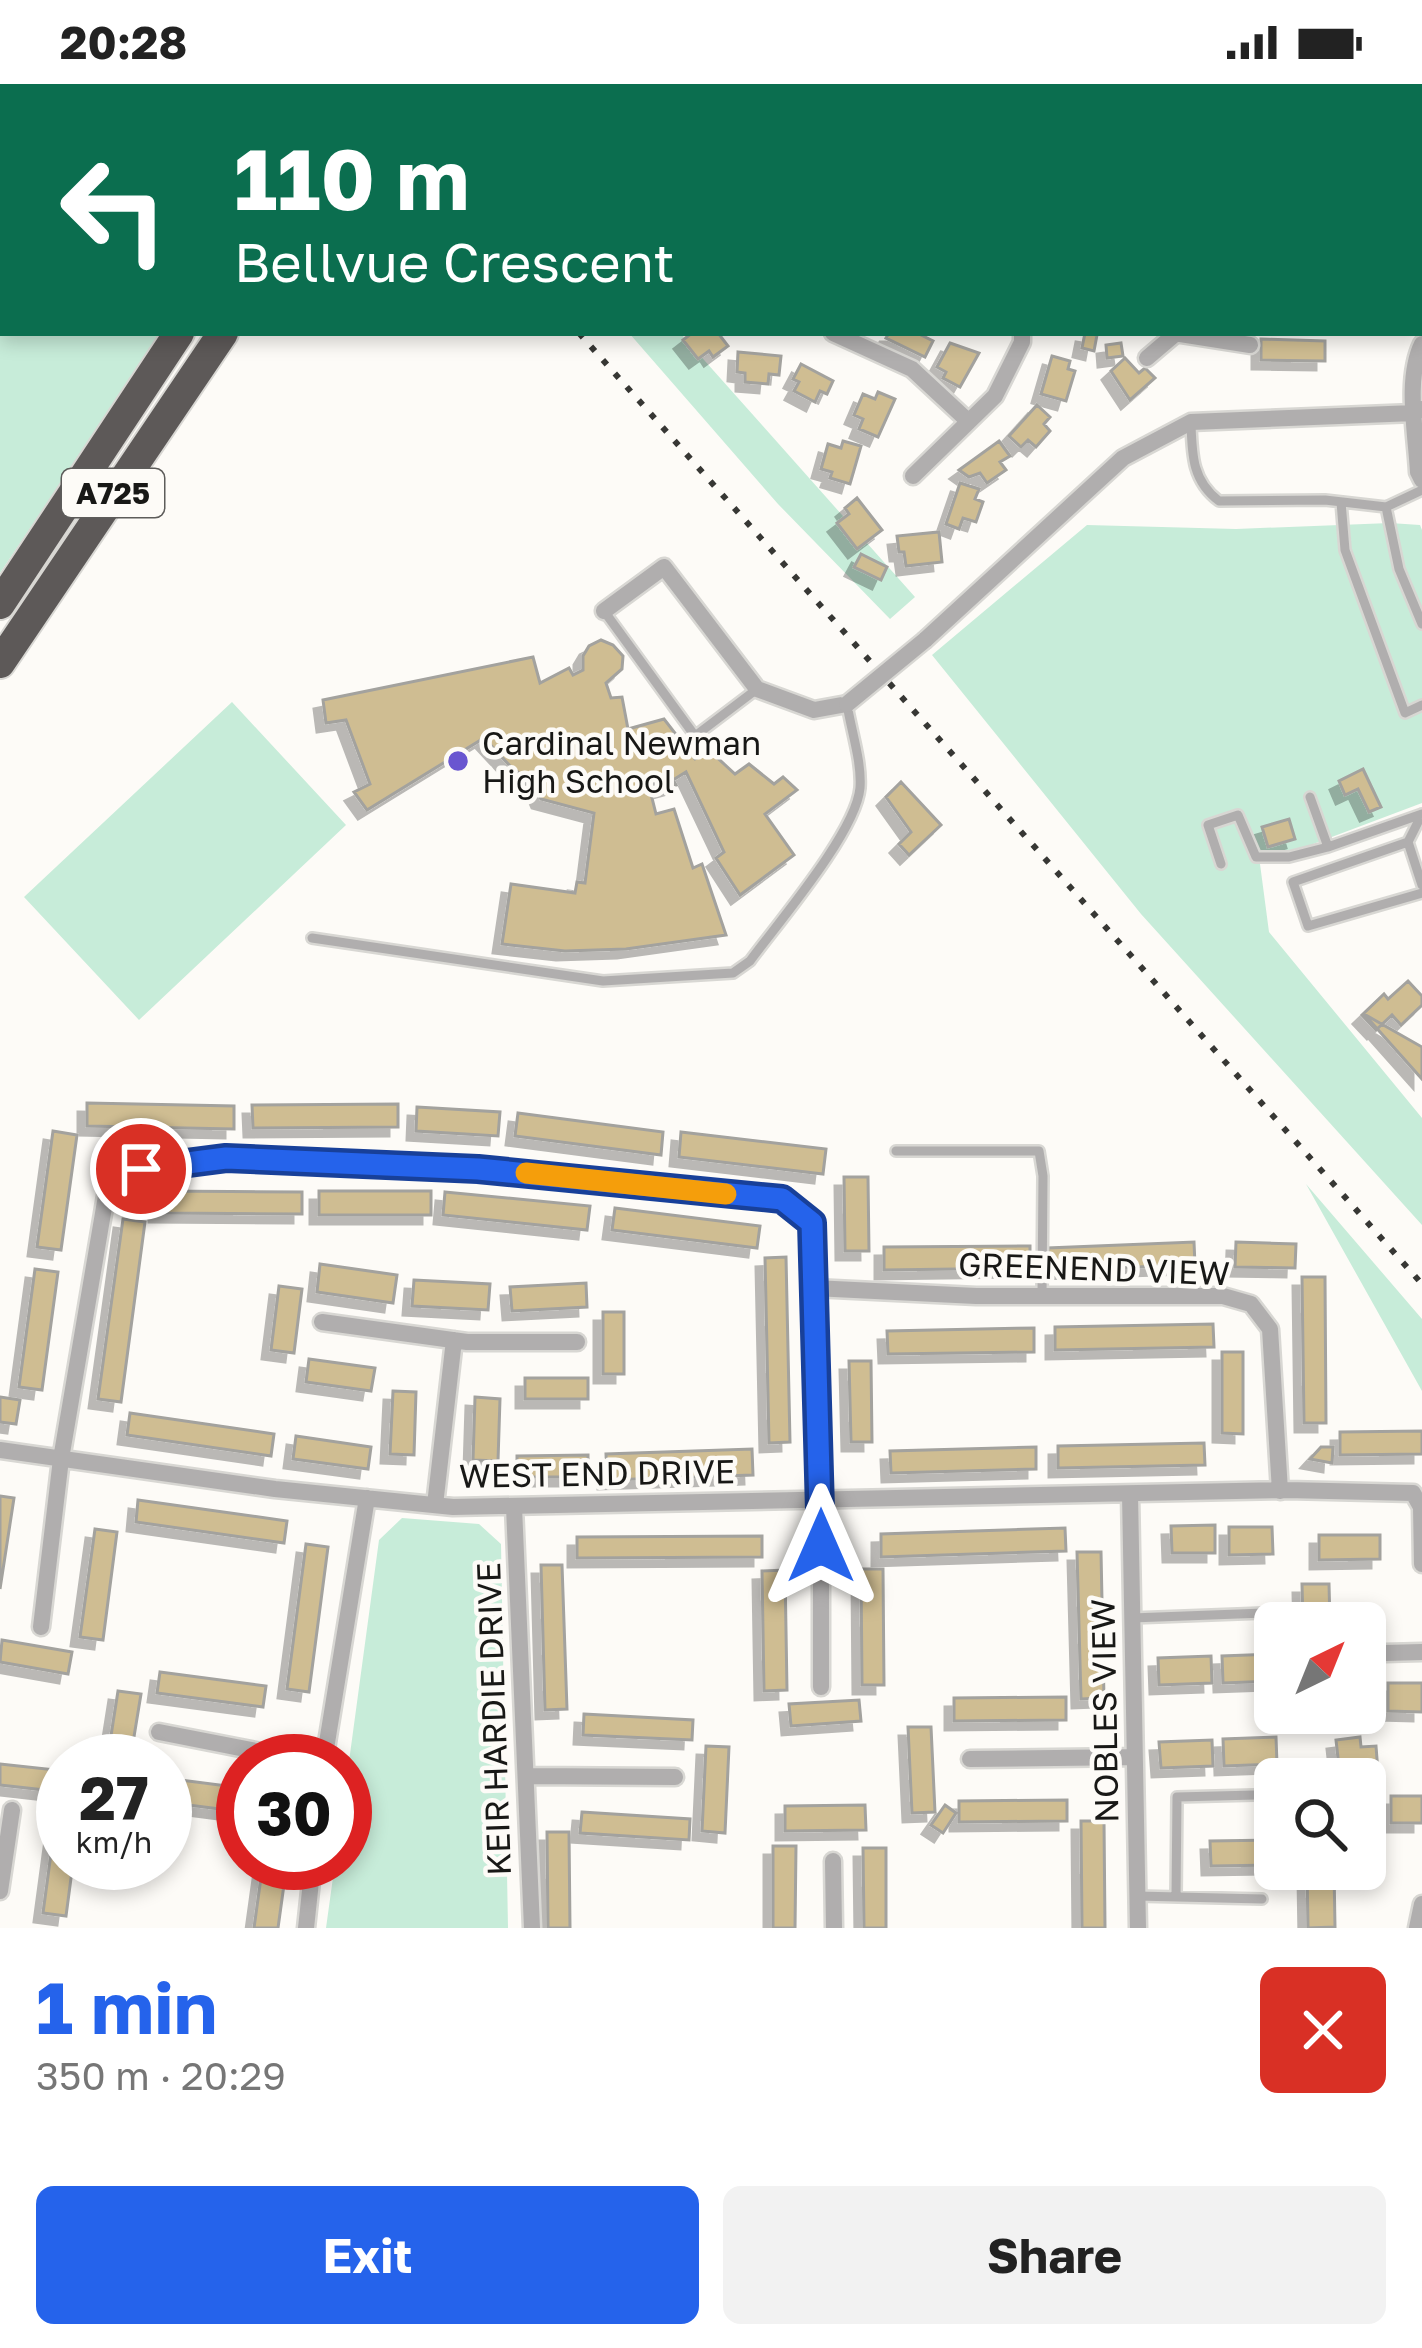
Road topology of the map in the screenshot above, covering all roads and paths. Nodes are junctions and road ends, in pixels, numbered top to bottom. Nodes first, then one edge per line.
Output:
1 (177, 336) edge
2 (222, 336) edge
3 (840, 336) edge
4 (1022, 336) edge
5 (1172, 336) edge
6 (1188, 336) edge
7 (1422, 344) edge
8 (1250, 345) dead end
9 (1147, 358) dead end
10 (1418, 411) edge
11 (968, 421) junction
12 (1191, 422) junction
13 (914, 476) dead end
14 (1422, 480) edge
15 (1422, 490) edge
16 (1341, 502) junction
17 (1386, 507) junction
18 (0, 604) edge
19 (604, 611) joint
20 (1422, 624) edge
21 (0, 663) edge
22 (757, 689) junction
23 (847, 704) junction
24 (1422, 705) edge
25 (1310, 797) dead end
26 (1422, 814) edge
27 (1408, 842) junction
28 (1328, 847) junction
29 (1221, 865) dead end
30 (1422, 889) edge
31 (312, 938) dead end
32 (896, 1150) dead end
33 (814, 1288) junction
34 (1042, 1296) junction
35 (322, 1322) dead end
36 (454, 1340) junction
37 (578, 1342) dead end
38 (0, 1450) edge
39 (61, 1459) junction
40 (1280, 1491) junction
41 (1130, 1494) junction
42 (367, 1498) junction
43 (821, 1499) junction
44 (435, 1505) junction
45 (514, 1507) junction
46 (1422, 1564) edge
47 (1254, 1612) edge
48 (1132, 1618) junction
49 (41, 1627) dead end
50 (1422, 1652) edge
51 (1386, 1653) edge
52 (821, 1688) dead end
53 (159, 1732) dead end
54 (328, 1734) edge
55 (216, 1743) edge
56 (1134, 1757) junction
57 (970, 1759) dead end
58 (528, 1776) junction
59 (675, 1777) dead end
60 (1254, 1795) edge
61 (12, 1810) dead end
62 (833, 1861) dead end
63 (310, 1890) edge
64 (0, 1891) edge
65 (1137, 1896) junction
66 (1176, 1897) junction
67 (1262, 1899) dead end
68 (1422, 1904) edge
69 (306, 1928) edge
70 (532, 1928) edge
71 (834, 1928) edge
72 (1138, 1928) edge
73 (1417, 1928) edge

1 - 18 highway, A725
2 - 21 highway, A725
3 - 11 street
4 - 11 street
5 - 9 street
6 - 8 street
7 - 10 street
10 - 12 street
10 - 14 street
11 - 13 street
12 - 16 lane
12 - 23 street, bridge
15 - 17 lane
16 - 17 lane
16 - 24 lane
17 - 20 lane
19 - 22 street
19 - 22 lane
22 - 23 street
23 - 31 lane
25 - 28 lane
26 - 27 lane
26 - 28 lane
27 - 30 lane
27 - 30 lane
28 - 29 lane
32 - 34 lane
33 - 34 street, GREENEND VIEW
33 - 39 street
33 - 43 street
34 - 40 street, GREENEND VIEW
35 - 36 street
36 - 37 street
36 - 44 street
38 - 39 street, WEST END DRIVE
39 - 42 street, WEST END DRIVE
39 - 49 street
40 - 41 street, WEST END DRIVE
40 - 46 street, WEST END DRIVE
41 - 43 street, WEST END DRIVE
41 - 48 street, NOBLES VIEW
42 - 44 street, WEST END DRIVE
42 - 54 street
43 - 45 street, WEST END DRIVE
43 - 52 street
44 - 45 street, WEST END DRIVE
45 - 58 street, KEIR HARDIE DRIVE
47 - 48 lane
48 - 56 street, NOBLES VIEW
50 - 51 street
53 - 55 street
56 - 57 street
56 - 65 street, NOBLES VIEW
58 - 59 street
58 - 70 street, KEIR HARDIE DRIVE
60 - 66 lane
61 - 64 street
62 - 71 street
63 - 69 street
65 - 66 lane
65 - 72 street, NOBLES VIEW
66 - 67 lane
68 - 73 street

